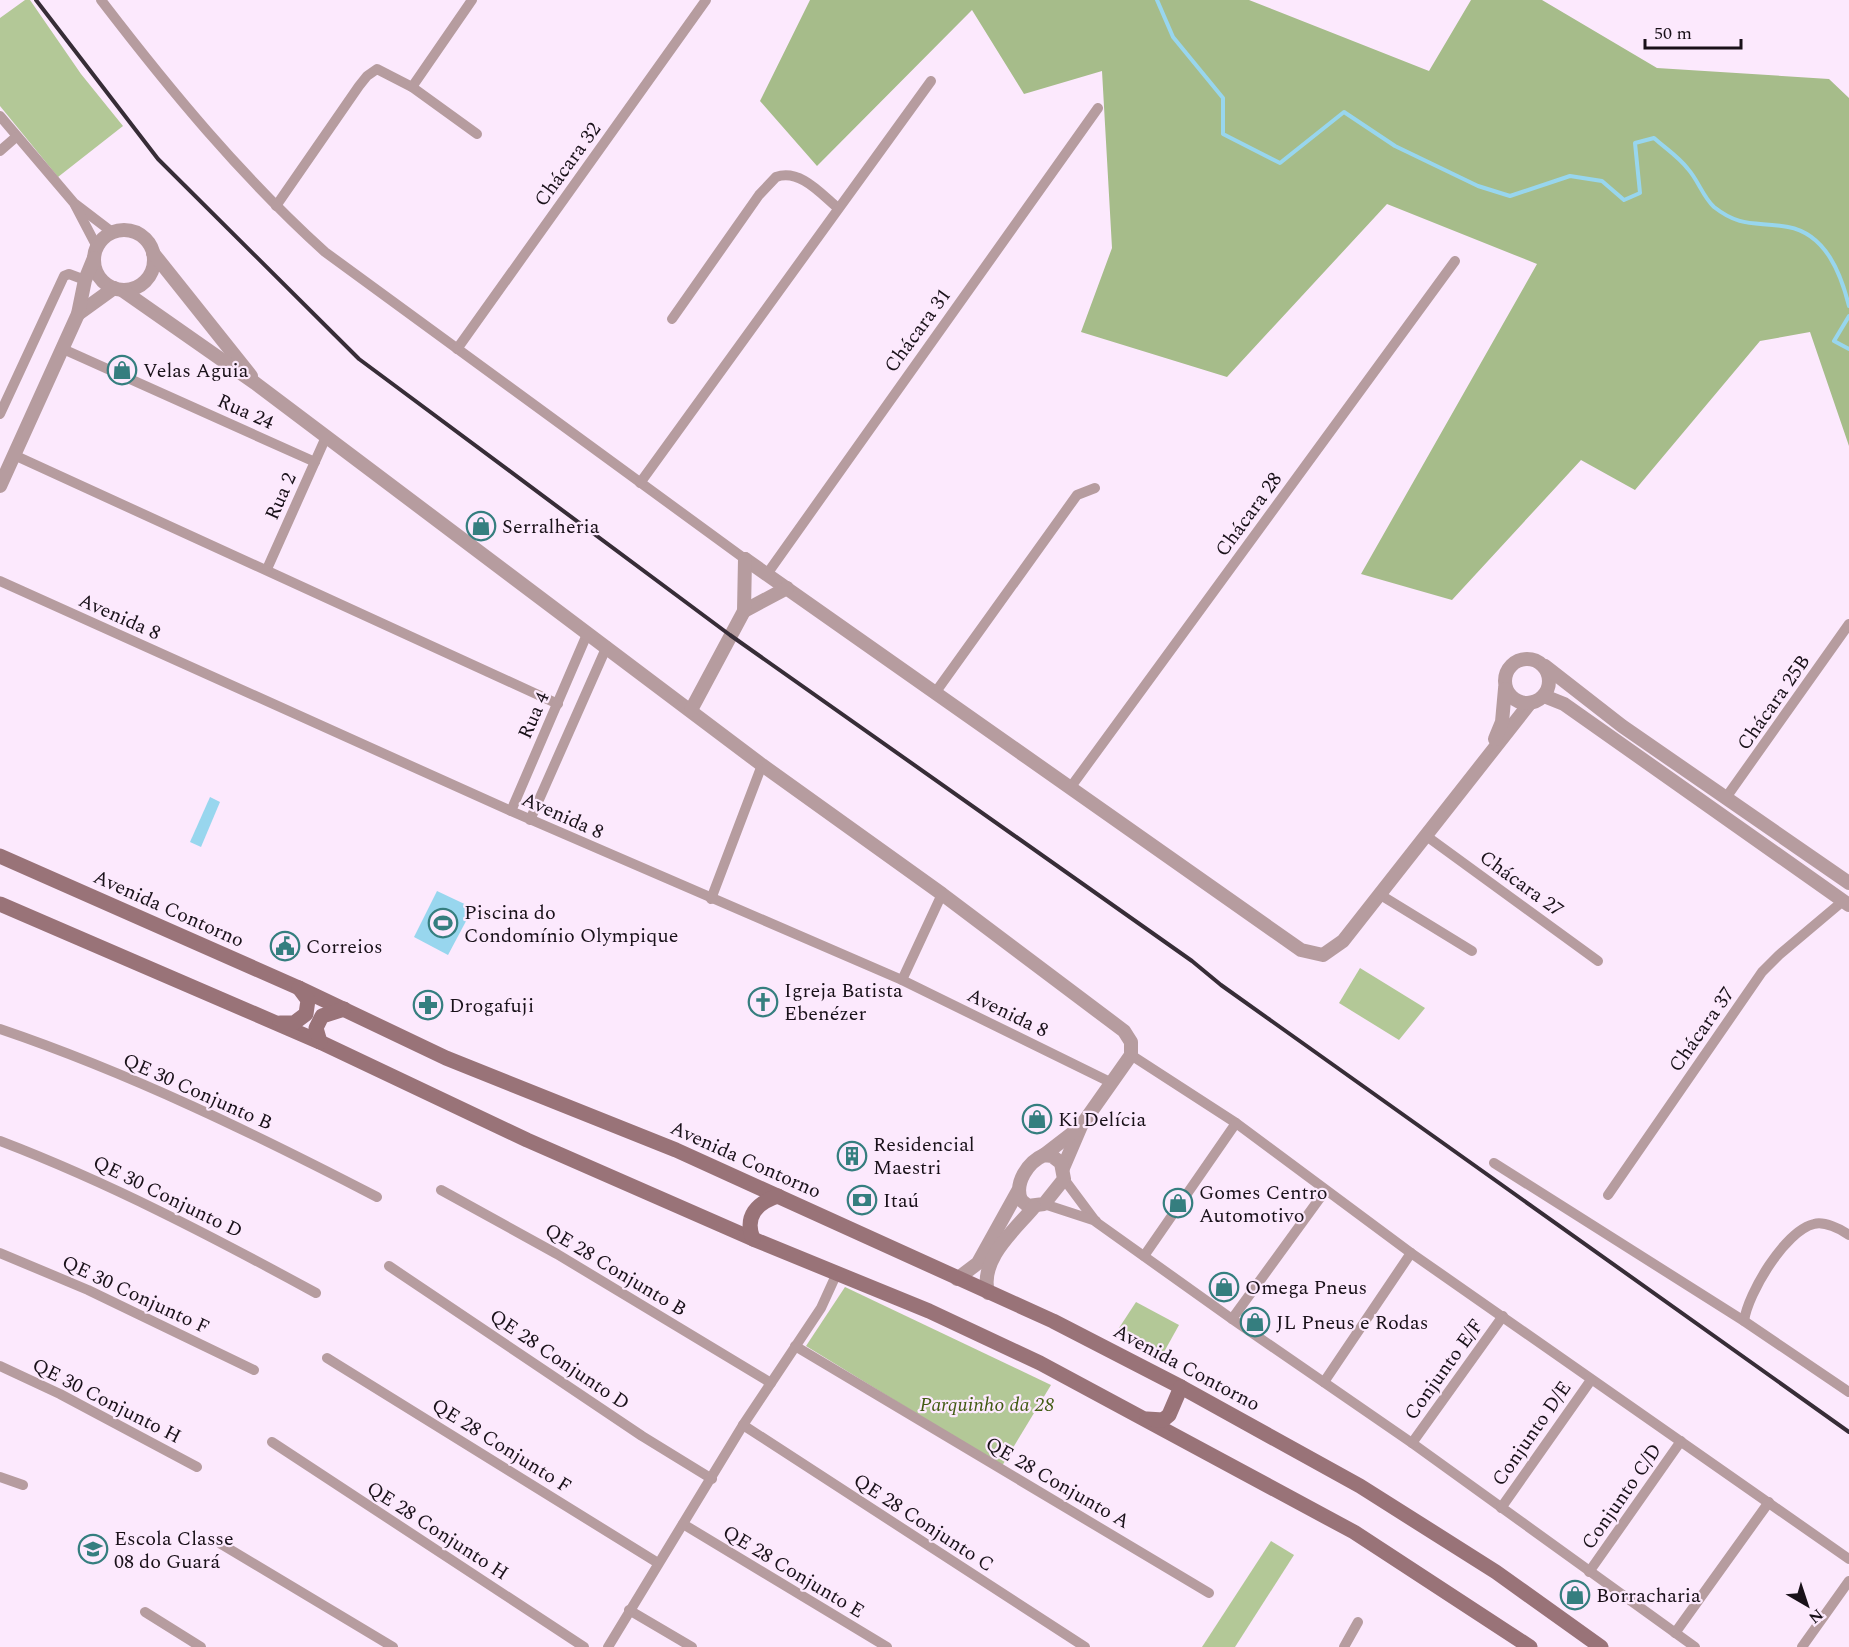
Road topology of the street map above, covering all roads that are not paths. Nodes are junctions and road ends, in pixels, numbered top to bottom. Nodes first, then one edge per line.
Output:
1 (101, 0) edge
2 (472, 0) edge
3 (706, 0) edge
4 (931, 81) dead end
5 (412, 87) junction
6 (1098, 108) dead end
7 (0, 116) edge
8 (477, 134) dead end
9 (16, 137) junction
10 (0, 151) edge
11 (74, 202) junction
12 (276, 206) junction
13 (838, 208) junction
14 (112, 232) junction
15 (95, 252) junction
16 (153, 254) junction
17 (1455, 261) dead end
18 (85, 280) junction
19 (118, 289) junction
20 (78, 314) junction
21 (672, 319) dead end
22 (63, 349) junction
23 (457, 349) junction
24 (255, 383) junction
25 (0, 414) edge
26 (326, 437) junction
27 (14, 455) junction
28 (315, 462) junction
29 (640, 483) junction
30 (0, 486) edge
31 (1095, 488) dead end
32 (745, 559) junction
33 (267, 569) junction
34 (767, 574) junction
35 (0, 581) edge
36 (788, 588) junction
37 (744, 611) junction
38 (1849, 624) edge
39 (588, 632) junction
40 (607, 646) junction
41 (1545, 666) junction
42 (1505, 688) junction
43 (935, 693) junction
44 (1544, 696) junction
45 (561, 698) junction
46 (582, 701) junction
47 (1530, 704) junction
48 (691, 710) junction
49 (538, 748) junction
50 (1490, 752) junction
51 (558, 757) junction
52 (762, 765) junction
53 (1070, 788) junction
54 (1725, 799) junction
55 (510, 812) junction
56 (530, 820) junction
57 (1425, 836) junction
58 (0, 856) edge
59 (1849, 883) edge
60 (942, 894) junction
61 (1379, 894) junction
62 (711, 899) junction
63 (1846, 903) edge
64 (0, 904) edge
65 (1472, 951) dead end
66 (1598, 961) dead end
67 (902, 980) junction
68 (299, 988) junction
69 (344, 1009) junction
70 (278, 1023) junction
71 (0, 1029) edge
72 (320, 1041) junction
73 (1131, 1055) junction
74 (1112, 1083) junction
75 (1236, 1123) junction
76 (1081, 1126) junction
77 (0, 1141) edge
78 (1044, 1155) junction
79 (1494, 1162) dead end
80 (1064, 1174) junction
81 (441, 1190) dead end
82 (1018, 1191) junction
83 (1326, 1191) junction
84 (1608, 1195) dead end
85 (778, 1196) junction
86 (377, 1197) dead end
87 (1039, 1206) junction
88 (1096, 1221) junction
89 (1848, 1230) edge
90 (753, 1239) junction
91 (0, 1253) edge
92 (1412, 1254) junction
93 (1144, 1256) junction
94 (389, 1266) dead end
95 (837, 1273) junction
96 (957, 1279) junction
97 (316, 1293) dead end
98 (988, 1293) junction
99 (1503, 1316) junction
100 (1232, 1319) junction
101 (1744, 1321) junction
102 (795, 1346) junction
103 (327, 1358) dead end
104 (0, 1366) edge
105 (254, 1370) dead end
106 (1591, 1380) junction
107 (1324, 1382) junction
108 (771, 1383) junction
109 (1181, 1387) junction
110 (1849, 1392) edge
111 (1147, 1419) junction
112 (743, 1425) junction
113 (1681, 1441) junction
114 (272, 1442) dead end
115 (1412, 1443) junction
116 (197, 1467) dead end
117 (0, 1477) edge
118 (712, 1479) junction
119 (23, 1485) dead end
120 (1769, 1502) junction
121 (1501, 1508) junction
122 (683, 1524) junction
123 (220, 1544) dead end
124 (1849, 1559) edge
125 (658, 1563) junction
126 (1589, 1572) junction
127 (1849, 1581) edge
128 (1209, 1593) dead end
129 (629, 1610) junction
130 (145, 1612) dead end
131 (1358, 1622) dead end
132 (1675, 1633) junction
133 (201, 1647) edge
134 (393, 1647) edge
135 (584, 1647) edge
136 (608, 1647) edge
137 (692, 1647) edge
138 (887, 1647) edge
139 (1085, 1647) edge
140 (1344, 1647) edge
141 (1530, 1647) edge
142 (1601, 1647) edge
143 (1695, 1647) edge
144 (1802, 1647) edge

1 - 12 street
2 - 5 street
3 - 23 street, Chácara 32
4 - 13 street
5 - 8 street
5 - 12 street
6 - 34 street, Chácara 31
7 - 9 street
9 - 10 street
9 - 11 street
11 - 14 street
11 - 15 street
12 - 23 street
13 - 21 street
13 - 29 street
14 - 15 street
14 - 16 street
15 - 18 street
15 - 19 street
16 - 19 street
16 - 24 street
17 - 53 street, Chácara 28
18 - 20 street
18 - 25 street
19 - 20 street
19 - 24 street
20 - 22 street
22 - 27 street
22 - 28 street, Rua 24
23 - 29 street
24 - 26 street
26 - 28 street, Rua 2
26 - 39 street
27 - 30 street
27 - 33 street
28 - 33 street, Rua 2
29 - 32 street
31 - 43 street
32 - 34 street
32 - 37 street
33 - 45 street
34 - 36 street
35 - 55 street, Avenida 8
36 - 37 street
36 - 43 street
37 - 48 street
38 - 54 street, Chácara 25B
39 - 40 street
39 - 45 street, Rua 4
40 - 46 street, Rua 4
40 - 48 street
41 - 42 street
41 - 44 street
41 - 54 street
42 - 47 street
42 - 50 street
43 - 53 street
44 - 47 street
44 - 63 street
45 - 46 street
45 - 49 street, Rua 4
46 - 51 street, Rua 4
47 - 50 street
48 - 52 street
49 - 51 street
49 - 55 street, Rua 4
50 - 57 street
51 - 56 street, Rua 4
52 - 60 street
52 - 62 street
53 - 61 street
54 - 59 street
55 - 56 street, Avenida 8
56 - 62 street, Avenida 8
57 - 61 street
57 - 66 street, Chácara 27
58 - 68 main road, Avenida Contorno
60 - 67 street
60 - 73 street
61 - 65 street
62 - 67 street, Avenida 8
63 - 84 street, Chácara 37
64 - 70 main road
67 - 74 street, Avenida 8
68 - 69 main road, Avenida Contorno
68 - 70 main road
69 - 72 main road
69 - 85 main road, Avenida Contorno
70 - 72 main road
71 - 86 street, QE 30 Conjunto B
72 - 90 main road
73 - 74 street
73 - 75 street
74 - 76 street
75 - 83 street
75 - 93 street
76 - 78 street
76 - 80 street
77 - 97 street, QE 30 Conjunto D
78 - 80 street
78 - 82 street
79 - 101 street
80 - 87 street
80 - 88 street
81 - 108 street, QE 28 Conjunto B
82 - 87 street
82 - 96 street
83 - 92 street
83 - 100 street
85 - 90 main road
85 - 96 main road, Avenida Contorno
87 - 88 street
87 - 98 street
88 - 93 street
89 - 101 street
90 - 95 main road
91 - 105 street, QE 30 Conjunto F
92 - 99 street
92 - 107 street
93 - 100 street
94 - 118 street, QE 28 Conjunto D
95 - 102 street
95 - 111 main road
96 - 98 main road, Avenida Contorno
98 - 109 main road, Avenida Contorno
99 - 106 street
99 - 115 street, Conjunto E/F
100 - 107 street
101 - 110 street
102 - 108 street
102 - 128 street, QE 28 Conjunto A
103 - 125 street, QE 28 Conjunto F
104 - 116 street, QE 30 Conjunto H
106 - 113 street
106 - 121 street, Conjunto D/E
107 - 115 street
108 - 112 street
109 - 111 main road
109 - 142 main road, Avenida Contorno
111 - 141 main road
112 - 118 street
112 - 139 street, QE 28 Conjunto C
113 - 120 street
113 - 126 street, Conjunto C/D
114 - 135 street, QE 28 Conjunto H
115 - 121 street
117 - 119 street
118 - 122 street
120 - 124 street
120 - 132 street
121 - 126 street
122 - 125 street
122 - 138 street, QE 28 Conjunto E
123 - 134 street
125 - 129 street
126 - 132 street
127 - 144 street
129 - 136 street
129 - 137 street
130 - 133 street
131 - 140 street
132 - 143 street

